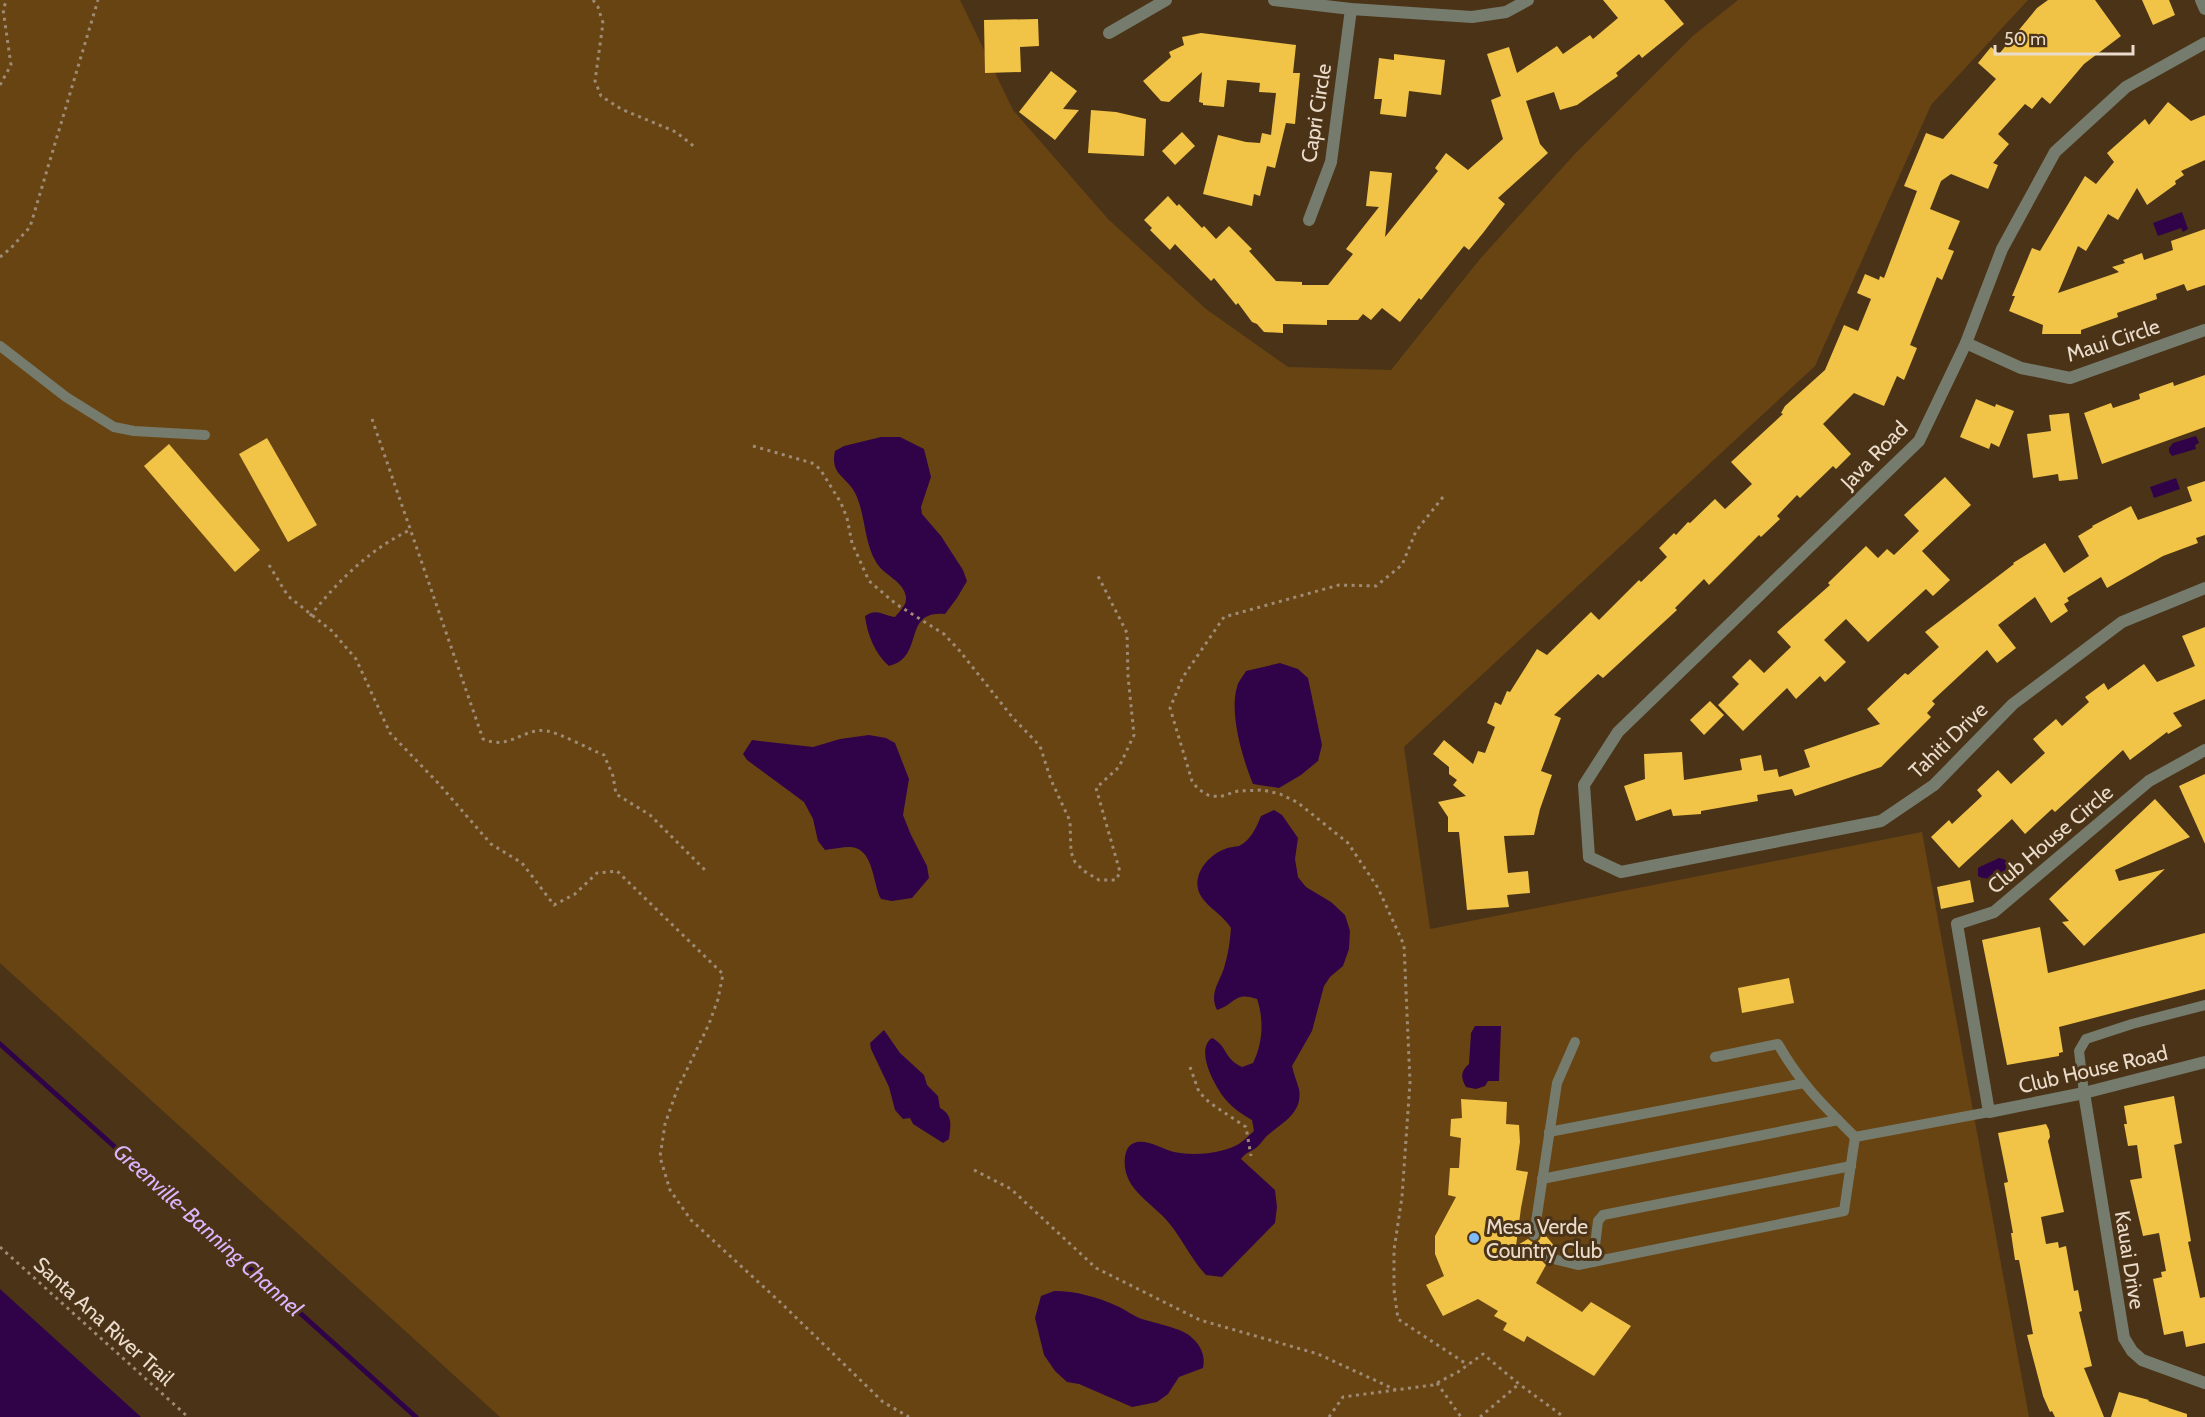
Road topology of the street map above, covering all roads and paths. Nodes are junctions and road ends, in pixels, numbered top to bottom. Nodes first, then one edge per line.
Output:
1 (7, 0) edge
2 (98, 0) edge
3 (593, 0) edge
4 (1166, 0) edge
5 (1274, 0) edge
6 (1528, 0) edge
7 (2201, 0) edge
8 (1351, 9) junction
9 (2205, 9) edge
10 (1109, 33) dead end
11 (2205, 43) edge
12 (0, 85) edge
13 (696, 148) dead end
14 (1309, 220) dead end
15 (0, 257) edge
16 (2205, 330) edge
17 (1966, 343) junction
18 (0, 346) edge
19 (372, 418) dead end
20 (204, 435) dead end
21 (753, 446) dead end
22 (1443, 497) dead end
23 (411, 530) junction
24 (269, 565) dead end
25 (1097, 574) dead end
26 (2205, 588) edge
27 (310, 616) junction
28 (2205, 750) edge
29 (1589, 857) joint
30 (705, 870) dead end
31 (2205, 1005) edge
32 (1575, 1042) dead end
33 (1715, 1057) dead end
34 (2205, 1062) edge
35 (1190, 1067) dead end
36 (1804, 1083) junction
37 (2084, 1093) junction
38 (1989, 1112) junction
39 (1838, 1120) junction
40 (1549, 1132) junction
41 (1855, 1137) junction
42 (1251, 1156) dead end
43 (1851, 1166) junction
44 (974, 1170) dead end
45 (1542, 1179) junction
46 (1534, 1235) dead end
47 (0, 1247) edge
48 (1549, 1258) dead end
49 (1593, 1262) junction
50 (1468, 1365) junction
51 (1437, 1383) junction
52 (2205, 1383) edge
53 (1520, 1384) junction
54 (1396, 1390) junction
55 (188, 1417) edge
56 (909, 1417) edge
57 (1329, 1417) edge
58 (1461, 1417) edge
59 (1480, 1417) edge
60 (1564, 1417) edge

1 - 12 path
2 - 15 path
3 - 13 path
4 - 10 street
5 - 8 street
6 - 8 street
7 - 9 street
8 - 14 street, Capri Circle
11 - 17 street, Java Road
16 - 17 street, Maui Circle
17 - 29 street, Java Road
18 - 20 lane
19 - 23 path
21 - 25 path
22 - 50 path
23 - 27 path
23 - 30 path
24 - 27 path
26 - 29 street, Tahiti Drive
27 - 56 path
28 - 38 street, Club House Circle
31 - 37 lane
32 - 40 lane
33 - 36 lane
34 - 37 street, Club House Road
35 - 42 path
36 - 39 lane
36 - 40 lane
37 - 38 street, Club House Road
37 - 52 street, Kauai Drive
38 - 41 lane
39 - 41 lane
39 - 45 lane
40 - 45 lane
41 - 43 lane
43 - 49 lane
43 - 49 lane
44 - 54 path
45 - 46 lane
47 - 55 path, Santa Ana River Trail
48 - 49 lane
50 - 51 path
50 - 53 path
51 - 54 path
51 - 58 path
53 - 59 path
53 - 60 path
54 - 57 path

